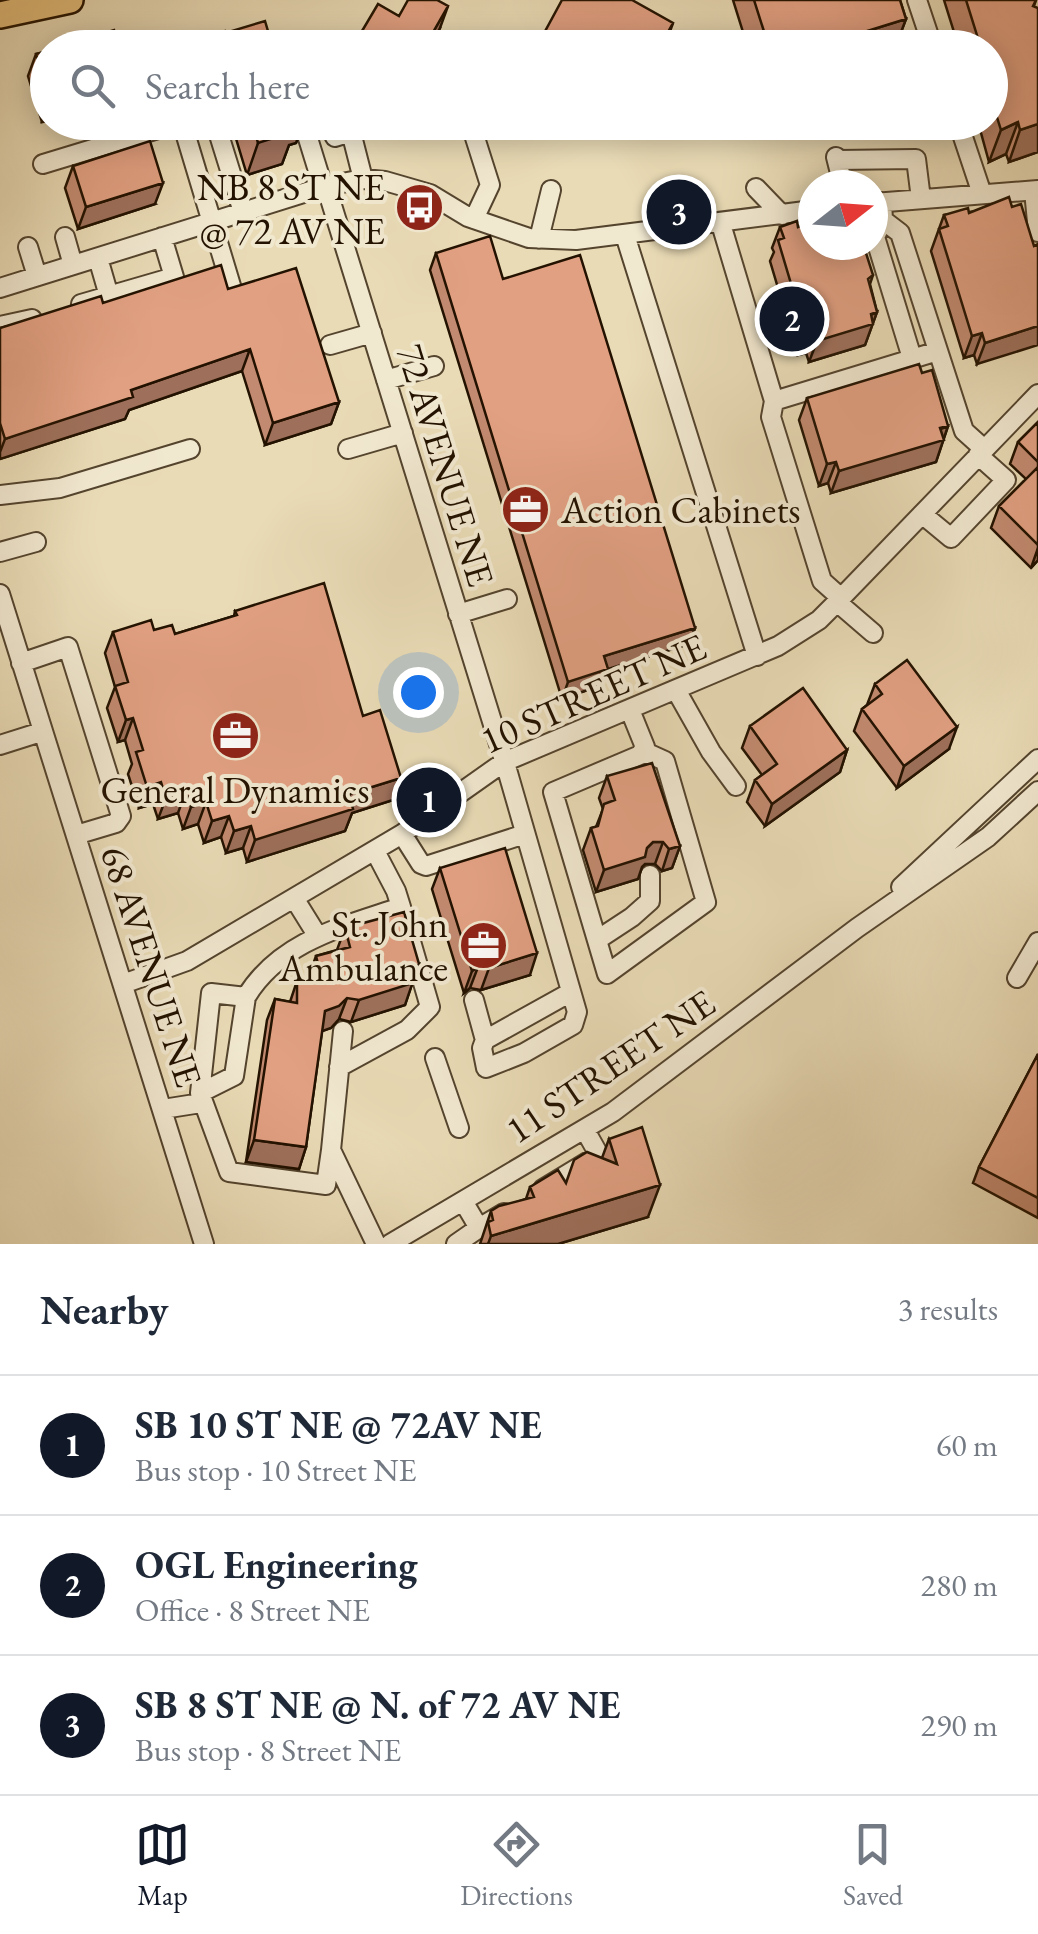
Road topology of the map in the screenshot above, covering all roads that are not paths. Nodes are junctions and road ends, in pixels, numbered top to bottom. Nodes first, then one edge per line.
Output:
1 (70, 0) edge
2 (917, 0) edge
3 (0, 15) edge
4 (927, 30) edge
5 (122, 140) edge
6 (187, 140) edge
7 (221, 140) edge
8 (310, 140) edge
9 (352, 140) edge
10 (476, 140) edge
11 (964, 140) edge
12 (43, 164) dead end
13 (839, 170) edge
14 (363, 178) junction
15 (325, 187) junction
16 (756, 188) dead end
17 (551, 190) dead end
18 (1036, 191) edge
19 (982, 194) junction
20 (921, 199) junction
21 (888, 206) edge
22 (244, 212) junction
23 (798, 212) edge
24 (782, 215) junction
25 (474, 219) junction
26 (888, 219) edge
27 (212, 221) junction
28 (721, 224) junction
29 (1038, 232) edge
30 (625, 235) junction
31 (162, 236) junction
32 (65, 238) dead end
33 (538, 239) junction
34 (28, 247) dead end
35 (98, 258) junction
36 (881, 260) edge
37 (73, 265) junction
38 (37, 276) junction
39 (0, 288) edge
40 (232, 289) edge
41 (109, 296) junction
42 (0, 326) edge
43 (372, 333) junction
44 (330, 345) dead end
45 (938, 350) junction
46 (912, 358) junction
47 (434, 366) dead end
48 (386, 380) junction
49 (1038, 394) edge
50 (774, 401) junction
51 (403, 434) junction
52 (190, 449) dead end
53 (348, 449) dead end
54 (981, 452) junction
55 (0, 495) edge
56 (922, 514) junction
57 (36, 542) dead end
58 (0, 552) edge
59 (0, 596) edge
60 (507, 599) dead end
61 (839, 600) junction
62 (458, 614) junction
63 (872, 633) dead end
64 (756, 656) junction
65 (21, 663) junction
66 (676, 690) junction
67 (630, 710) junction
68 (41, 732) junction
69 (0, 745) edge
70 (643, 751) junction
71 (1038, 759) edge
72 (504, 762) junction
73 (736, 786) dead end
74 (1038, 791) edge
75 (1038, 807) edge
76 (1006, 822) junction
77 (76, 834) junction
78 (402, 834) junction
79 (525, 834) junction
80 (374, 850) junction
81 (650, 874) dead end
82 (294, 898) junction
83 (401, 908) junction
84 (857, 928) junction
85 (317, 935) junction
86 (597, 940) junction
87 (1038, 942) edge
88 (1017, 978) dead end
89 (123, 984) junction
90 (571, 992) junction
91 (246, 997) junction
92 (474, 1000) dead end
93 (343, 1031) dead end
94 (486, 1040) junction
95 (435, 1058) dead end
96 (339, 1067) junction
97 (200, 1098) junction
98 (164, 1109) junction
99 (460, 1128) dead end
100 (584, 1130) junction
101 (331, 1150) junction
102 (463, 1201) junction
103 (479, 1228) junction
104 (204, 1244) edge
105 (376, 1244) edge
106 (390, 1244) edge
107 (456, 1244) edge

1 - 3 highway
2 - 4 street
5 - 12 street
6 - 27 street
7 - 22 street
8 - 15 street, 72 AVENUE NE
9 - 14 street
10 - 25 street
11 - 19 street
13 - 20 street
14 - 15 street
14 - 25 street
15 - 22 street
15 - 43 street, 72 AVENUE NE
16 - 24 street
17 - 33 street
18 - 19 street
18 - 29 street
19 - 20 street
20 - 21 street
22 - 27 street
23 - 24 street
24 - 28 street
25 - 33 street
26 - 45 street
27 - 31 street
27 - 40 street
28 - 30 street
28 - 50 street
30 - 33 street
30 - 64 street
31 - 35 street
31 - 41 street
32 - 37 street
34 - 38 street
35 - 37 street
35 - 41 street
36 - 46 street
37 - 38 street
38 - 39 street
41 - 42 street
43 - 44 street
43 - 48 street, 72 AVENUE NE
45 - 46 street
45 - 54 street
46 - 50 street
47 - 48 street
48 - 51 street, 72 AVENUE NE
49 - 54 street, 10 STREET NE
50 - 61 street
51 - 53 street
51 - 62 street, 72 AVENUE NE
52 - 55 street
54 - 56 street, 10 STREET NE
54 - 56 street
56 - 61 street, 10 STREET NE
57 - 58 street
59 - 65 street, 68 AVENUE NE
60 - 62 street
61 - 63 street
61 - 64 street, 10 STREET NE
62 - 72 street, 72 AVENUE NE
64 - 66 street, 10 STREET NE
65 - 68 street, 68 AVENUE NE
65 - 77 street
66 - 67 street, 10 STREET NE
66 - 73 street
67 - 70 street
67 - 72 street, 10 STREET NE
68 - 69 street
68 - 77 street, 68 AVENUE NE
70 - 86 street
70 - 86 street
71 - 84 street, 11 STREET NE
72 - 78 street, 10 STREET NE
72 - 79 street, 72 AVENUE NE
74 - 76 street, 11 STREET NE
75 - 76 street
76 - 84 street, 11 STREET NE
77 - 89 street, 68 AVENUE NE
78 - 79 street
78 - 80 street, 10 STREET NE
79 - 90 street, 72 AVENUE NE
80 - 82 street, 10 STREET NE
80 - 83 street
81 - 86 street
82 - 85 street
82 - 89 street, 10 STREET NE
83 - 85 street
83 - 96 street
84 - 100 street, 11 STREET NE
85 - 91 street
87 - 88 street
89 - 98 street, 68 AVENUE NE
90 - 94 street
90 - 94 street
91 - 97 street
91 - 97 street
92 - 94 street
93 - 96 street
95 - 99 street
96 - 101 street
97 - 98 street
97 - 101 street
98 - 104 street, 68 AVENUE NE
100 - 102 street, 11 STREET NE
100 - 103 street
101 - 105 street
102 - 103 street
102 - 106 street, 11 STREET NE
103 - 107 street

